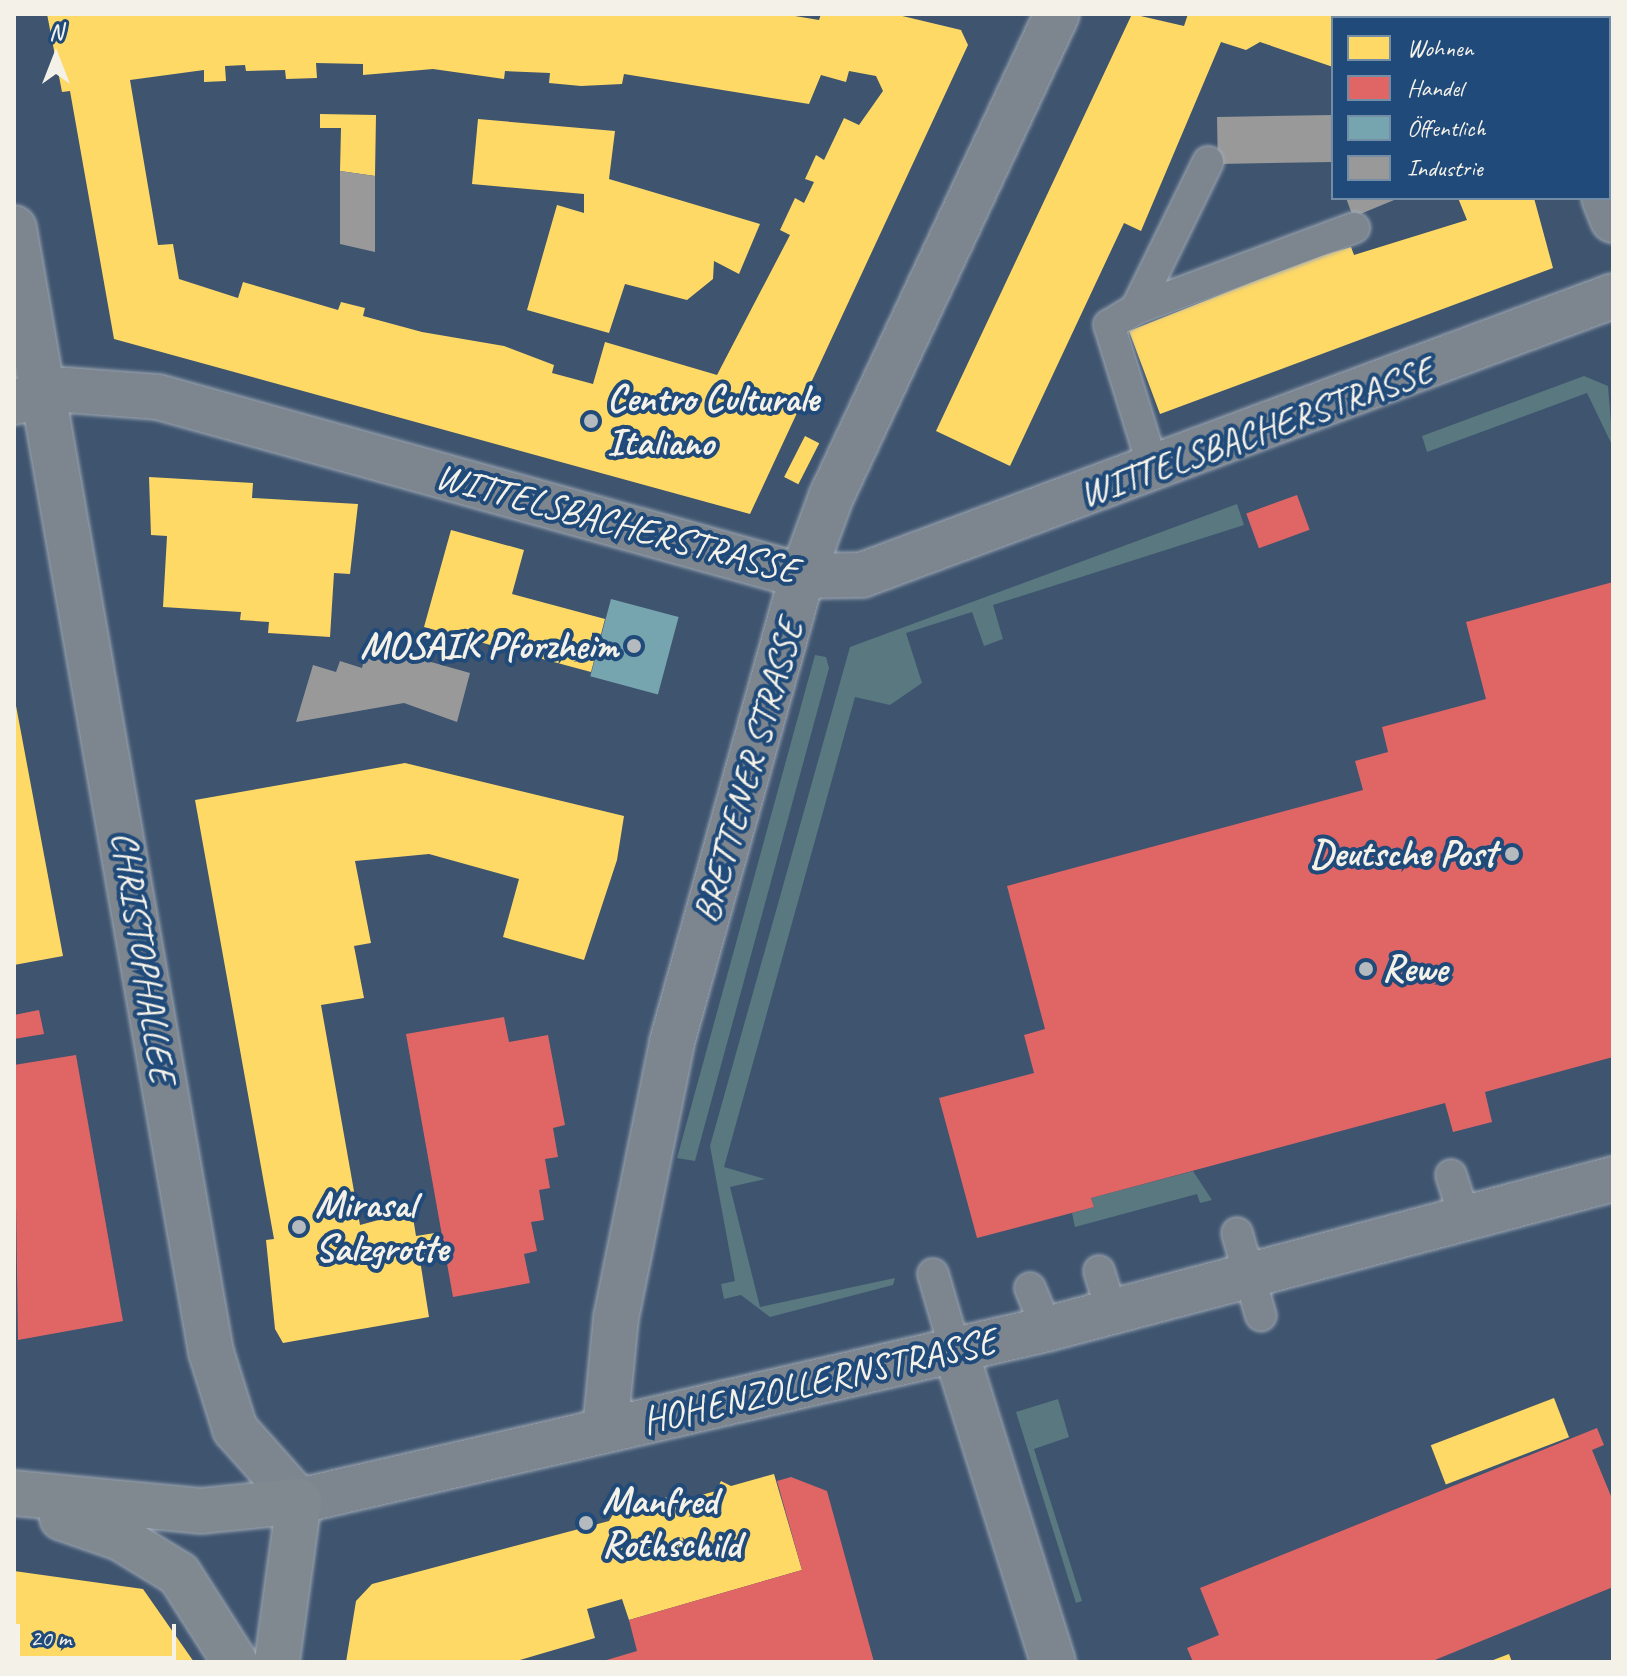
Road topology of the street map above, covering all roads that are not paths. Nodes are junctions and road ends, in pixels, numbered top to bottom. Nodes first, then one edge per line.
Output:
1 (1055, 14) edge
2 (1208, 162) dead end
3 (1605, 200) edge
4 (1613, 220) edge
5 (14, 228) edge
6 (1354, 228) dead end
7 (1613, 296) edge
8 (1136, 309) junction
9 (29, 398) edge
10 (1154, 470) junction
11 (802, 576) junction
12 (1451, 1175) dead end
13 (1613, 1179) edge
14 (1465, 1219) junction
15 (1237, 1233) dead end
16 (1099, 1271) dead end
17 (933, 1274) dead end
18 (1030, 1288) dead end
19 (1256, 1296) junction
20 (1112, 1313) junction
21 (1047, 1329) junction
22 (955, 1349) junction
23 (605, 1430) junction
24 (14, 1493) edge
25 (14, 1501) edge
26 (299, 1501) junction
27 (235, 1662) edge
28 (277, 1662) edge
29 (1053, 1662) edge

1 - 11 street, BRETTENER STRASSE
2 - 8 lane
3 - 4 street
5 - 9 street, CHRISTOPHALLEE
6 - 8 lane
7 - 10 street, WITTELSBACHERSTRASSE
8 - 10 lane
9 - 11 street, WITTELSBACHERSTRASSE
9 - 26 street, CHRISTOPHALLEE
10 - 11 street, WITTELSBACHERSTRASSE
11 - 23 street, BRETTENER STRASSE
12 - 14 lane
13 - 14 street, HOHENZOLLERNSTRASSE
14 - 19 street, HOHENZOLLERNSTRASSE
15 - 19 lane
16 - 20 lane
17 - 22 lane
18 - 21 lane
19 - 20 street, HOHENZOLLERNSTRASSE
20 - 21 street, HOHENZOLLERNSTRASSE
21 - 22 street, HOHENZOLLERNSTRASSE
22 - 23 street, HOHENZOLLERNSTRASSE
22 - 29 street
23 - 26 street, HOHENZOLLERNSTRASSE
24 - 26 main road, HOHENZOLLERNSTRASSE
25 - 27 main road
26 - 28 main road

